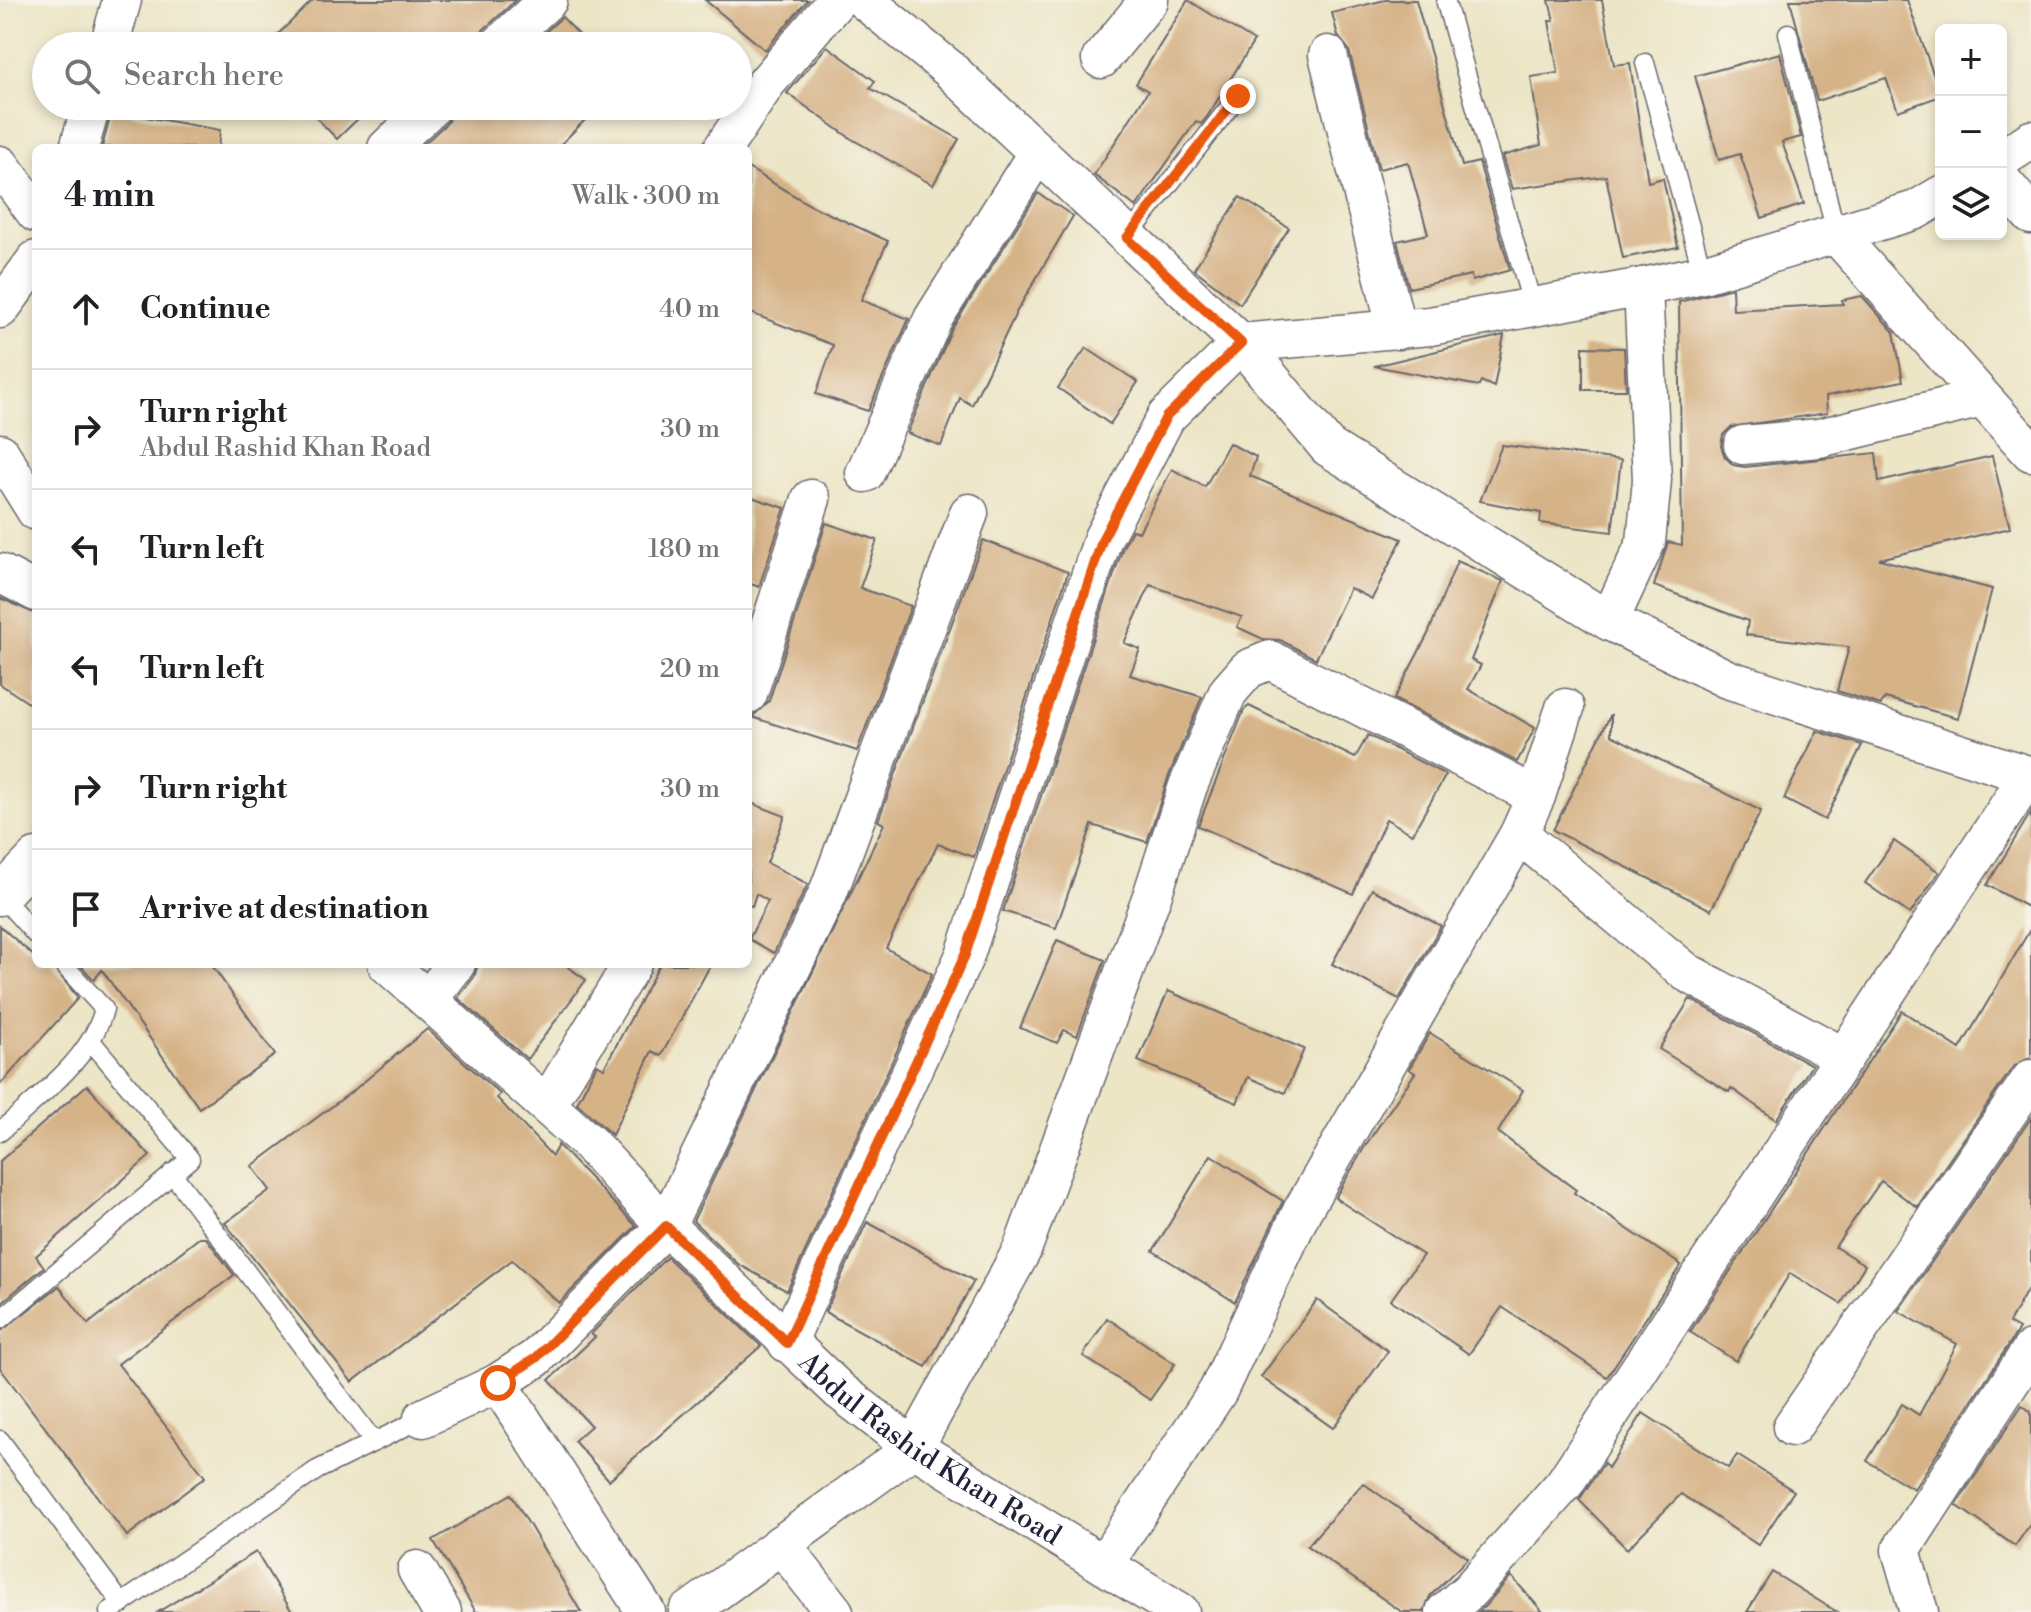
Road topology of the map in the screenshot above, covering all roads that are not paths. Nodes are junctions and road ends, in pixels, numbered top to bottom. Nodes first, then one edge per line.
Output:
1 (122, 0) edge
2 (548, 0) edge
3 (837, 0) edge
4 (864, 0) edge
5 (1149, 0) edge
6 (1446, 3) dead end
7 (113, 32) edge
8 (513, 32) edge
9 (1788, 33) dead end
10 (1328, 55) dead end
11 (1101, 59) dead end
12 (1645, 63) dead end
13 (1238, 96) dead end
14 (752, 104) edge
15 (87, 120) edge
16 (418, 120) edge
17 (742, 120) edge
18 (2031, 140) edge
19 (80, 144) edge
20 (391, 144) edge
21 (726, 144) edge
22 (1038, 152) junction
23 (2007, 155) edge
24 (0, 165) edge
25 (2007, 187) edge
26 (1935, 199) edge
27 (32, 208) edge
28 (2031, 215) edge
29 (1836, 234) junction
30 (1127, 238) junction
31 (32, 265) edge
32 (1703, 274) junction
33 (1643, 287) junction
34 (1533, 307) junction
35 (0, 309) edge
36 (1397, 330) junction
37 (1241, 343) junction
38 (1982, 398) junction
39 (1743, 445) dead end
40 (2031, 452) edge
41 (0, 453) edge
42 (865, 473) dead end
43 (811, 499) dead end
44 (32, 505) edge
45 (969, 513) dead end
46 (0, 573) edge
47 (32, 590) edge
48 (1609, 621) junction
49 (752, 682) edge
50 (1565, 708) dead end
51 (2030, 775) edge
52 (1536, 796) junction
53 (1519, 834) junction
54 (32, 862) edge
55 (0, 896) edge
56 (32, 931) edge
57 (67, 968) edge
58 (392, 968) edge
59 (453, 968) edge
60 (630, 968) edge
61 (429, 999) junction
62 (91, 1041) junction
63 (1844, 1057) junction
64 (2031, 1079) edge
65 (547, 1105) junction
66 (0, 1132) edge
67 (172, 1173) junction
68 (666, 1226) junction
69 (0, 1320) edge
70 (787, 1343) junction
71 (2031, 1350) edge
72 (498, 1383) junction
73 (423, 1418) joint
74 (1792, 1427) dead end
75 (0, 1440) edge
76 (374, 1442) junction
77 (914, 1448) junction
78 (781, 1544) junction
79 (1104, 1564) junction
80 (417, 1570) dead end
81 (1156, 1607) edge
82 (115, 1608) edge
83 (442, 1612) edge
84 (646, 1612) edge
85 (688, 1612) edge
86 (834, 1612) edge
87 (1445, 1612) edge
88 (1919, 1612) edge

1 - 7 street
2 - 8 street
3 - 14 street
4 - 22 street
5 - 11 street
6 - 34 lane
9 - 29 lane
10 - 36 street
12 - 32 lane
13 - 30 lane
15 - 19 street
16 - 20 street
17 - 21 street
18 - 23 street
22 - 30 street
22 - 42 street
24 - 27 street
25 - 28 street
26 - 29 street
29 - 32 street
29 - 38 street
30 - 37 street
31 - 35 street
32 - 33 street
33 - 34 street
33 - 48 street
34 - 36 street
36 - 37 street
37 - 48 street
37 - 70 street
38 - 39 street
38 - 40 street
41 - 44 street
43 - 49 street
45 - 68 street
46 - 47 street
48 - 51 street
50 - 52 street
51 - 63 street
52 - 53 street
52 - 77 street
53 - 63 street
53 - 79 street
54 - 55 street
55 - 56 lane
57 - 62 lane
58 - 61 street, Abdul Rashid Khan Road
59 - 61 street
60 - 65 street
61 - 65 street, Abdul Rashid Khan Road
62 - 66 lane
62 - 67 lane
63 - 87 street
64 - 74 street
65 - 68 street, Abdul Rashid Khan Road
67 - 69 lane
67 - 76 lane
68 - 70 street, Abdul Rashid Khan Road
68 - 72 street
70 - 77 street, Abdul Rashid Khan Road
71 - 88 street
72 - 73 street
72 - 84 street
73 - 76 lane
75 - 82 lane
76 - 82 lane
77 - 78 street
77 - 79 street, Abdul Rashid Khan Road
78 - 85 street
78 - 86 street
79 - 81 street, Abdul Rashid Khan Road
80 - 83 street

